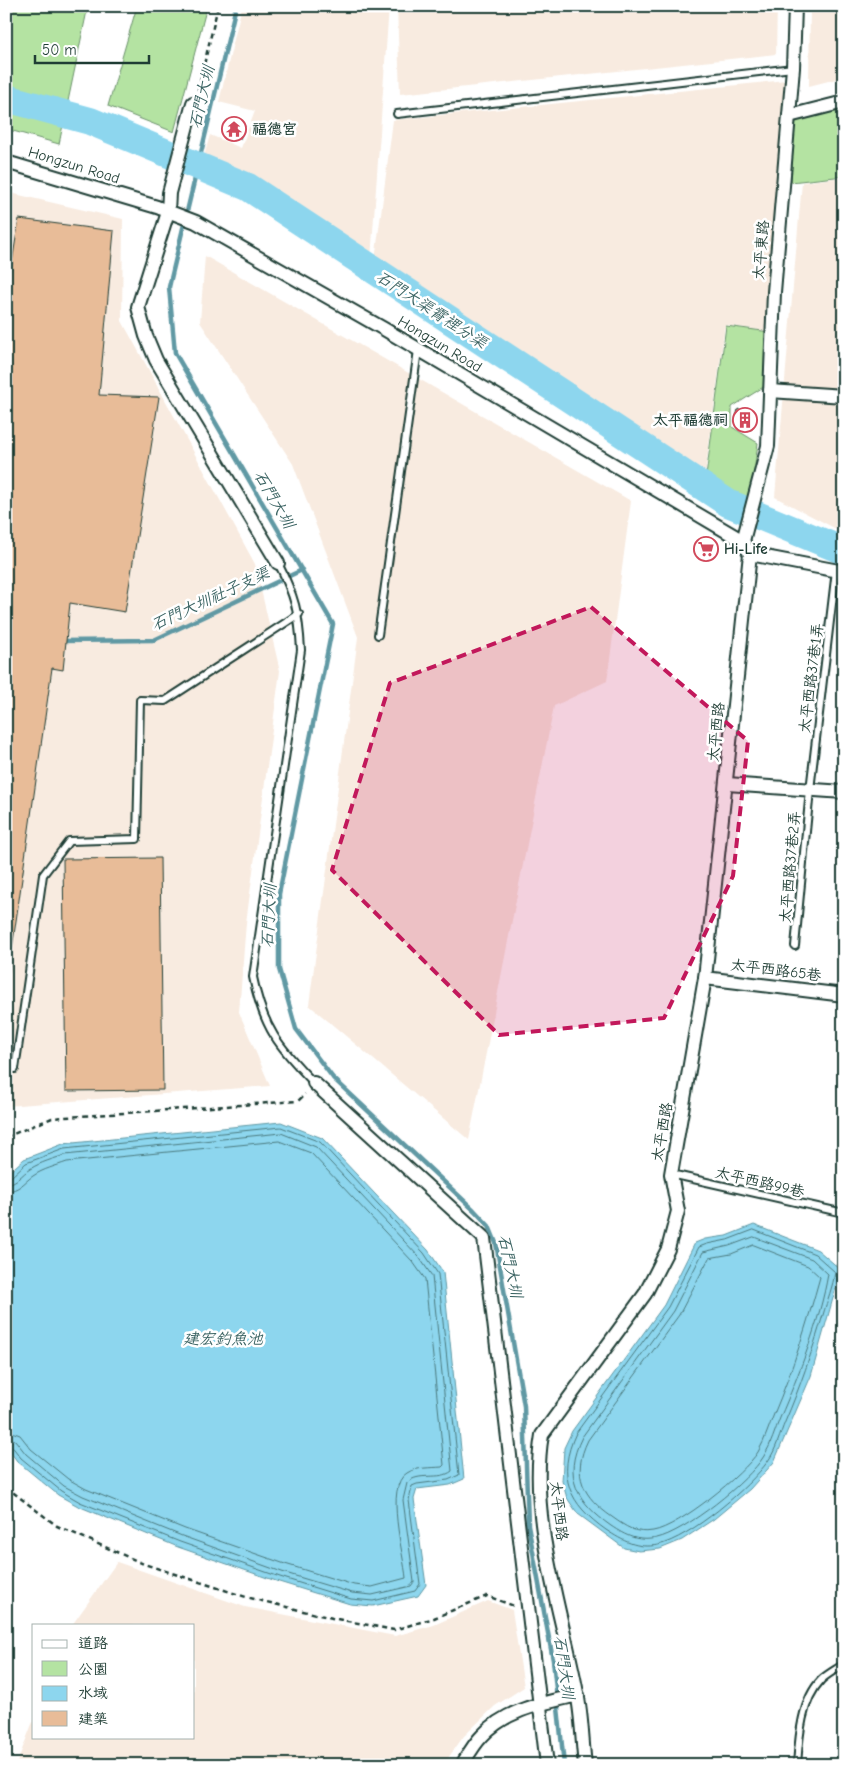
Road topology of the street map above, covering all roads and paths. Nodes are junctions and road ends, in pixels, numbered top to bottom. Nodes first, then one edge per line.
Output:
1 (218, 6) edge
2 (794, 6) edge
3 (793, 68) junction
4 (844, 102) edge
5 (193, 103) joint
6 (397, 114) dead end
7 (790, 116) junction
8 (6, 162) edge
9 (173, 214) junction
10 (418, 350) junction
11 (770, 391) junction
12 (844, 396) edge
13 (743, 541) junction
14 (750, 554) junction
15 (278, 563) joint
16 (840, 570) edge
17 (299, 614) junction
18 (378, 635) dead end
19 (727, 784) junction
20 (810, 790) junction
21 (844, 792) edge
22 (795, 946) dead end
23 (705, 978) junction
24 (844, 995) edge
25 (15, 1070) dead end
26 (314, 1083) junction
27 (6, 1137) edge
28 (671, 1174) junction
29 (844, 1213) edge
30 (6, 1487) edge
31 (518, 1607) dead end
32 (844, 1664) edge
33 (572, 1696) junction
34 (543, 1704) junction
35 (462, 1765) edge
36 (547, 1765) edge
37 (585, 1765) edge
38 (797, 1765) edge

1 - 5 path
2 - 3 street, 太平東路
3 - 6 lane
3 - 7 street, 太平東路
4 - 7 street
5 - 9 street
7 - 11 street, 太平東路
8 - 9 street, Hongzun Road
9 - 10 street, Hongzun Road
9 - 15 street
10 - 13 street, Hongzun Road
10 - 18 lane
11 - 12 street
11 - 13 street, 太平東路
13 - 14 street
14 - 16 street
14 - 19 street, 太平西路
15 - 17 lane
16 - 20 lane, 太平西路37巷1弄
17 - 25 lane
17 - 26 lane
19 - 20 street
19 - 23 street, 太平西路
20 - 21 street
20 - 22 lane, 太平西路37巷2弄
23 - 24 street, 太平西路65巷
23 - 28 street, 太平西路
26 - 27 path
26 - 34 street
28 - 29 lane, 太平西路99巷
28 - 33 street, 太平西路
30 - 31 path
32 - 38 lane
33 - 34 street
33 - 37 street, 太平西路
34 - 35 street
34 - 36 street

